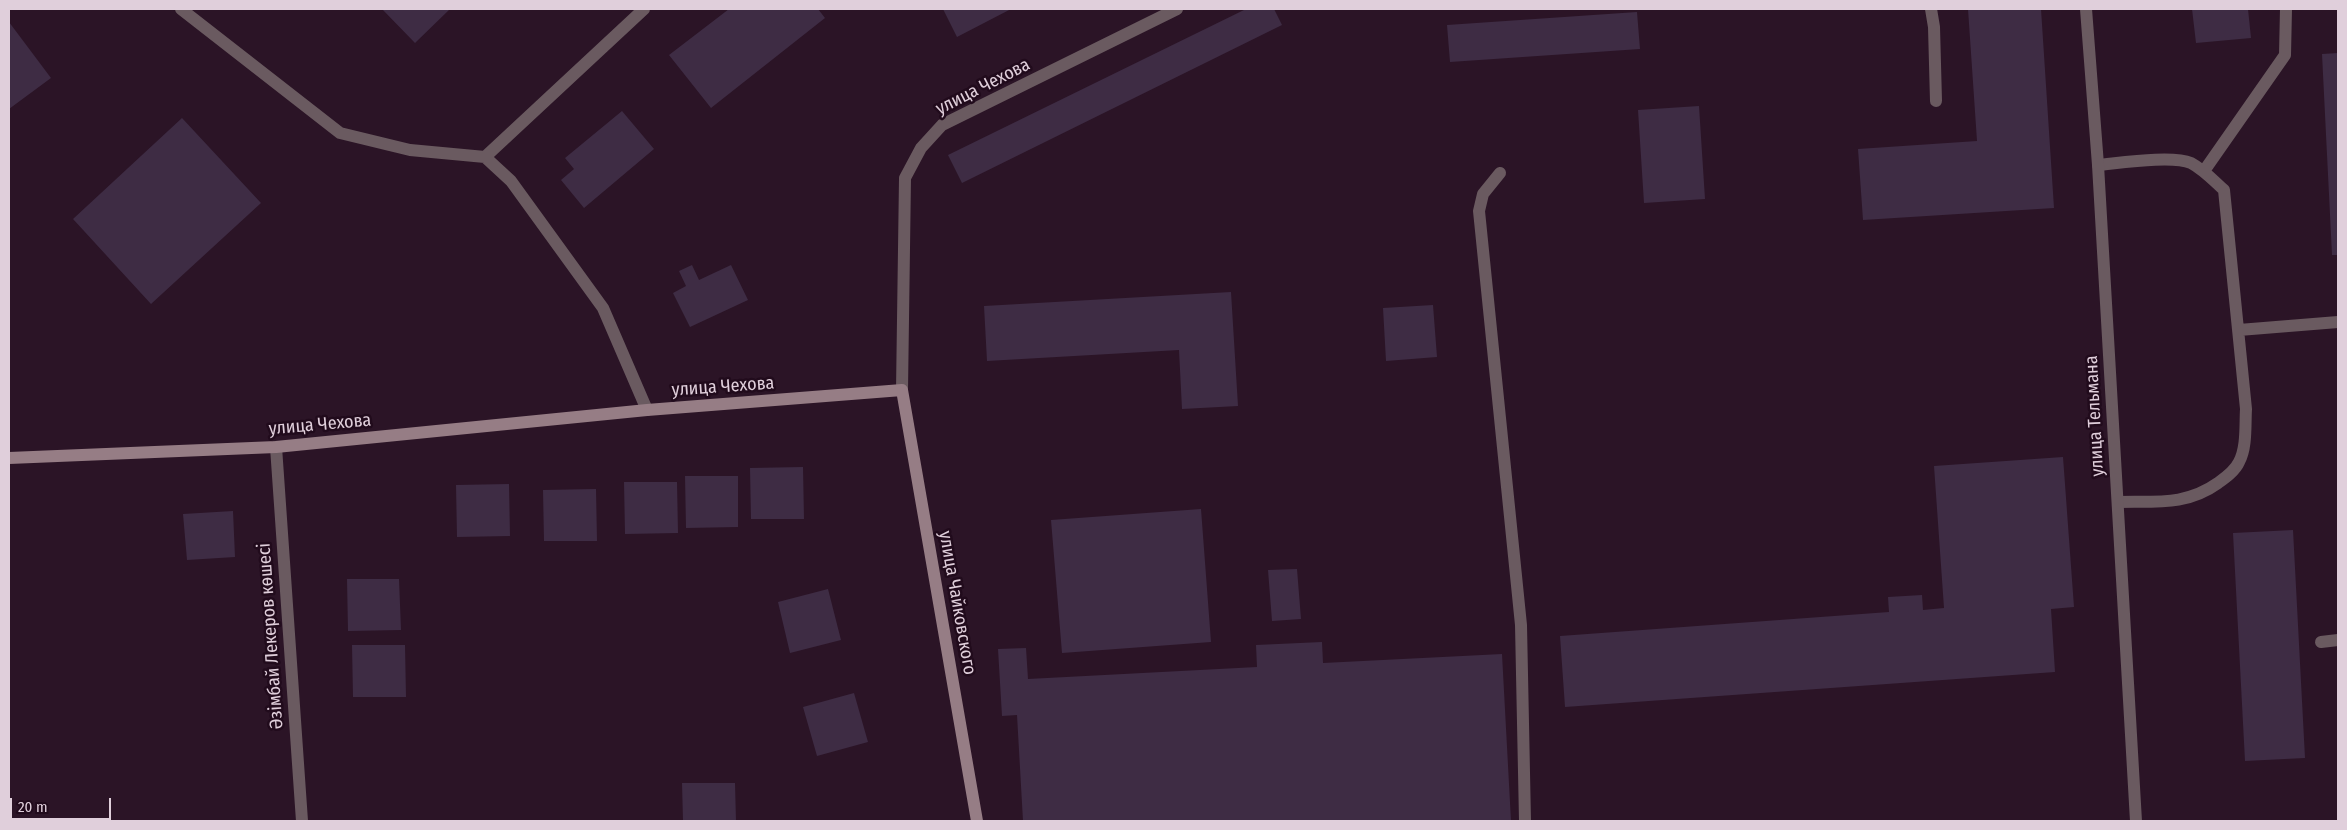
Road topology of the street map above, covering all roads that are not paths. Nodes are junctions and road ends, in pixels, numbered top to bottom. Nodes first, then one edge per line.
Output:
1 (181, 9) edge
2 (644, 9) edge
3 (1177, 9) edge
4 (1931, 9) edge
5 (2086, 9) edge
6 (2286, 9) edge
7 (1936, 101) dead end
8 (485, 157) junction
9 (2098, 165) junction
10 (2204, 171) junction
11 (1500, 172) dead end
12 (2338, 322) edge
13 (2239, 330) junction
14 (902, 390) junction
15 (647, 410) junction
16 (276, 447) junction
17 (9, 458) edge
18 (2118, 502) junction
19 (2338, 640) edge
20 (2321, 642) dead end
21 (302, 821) edge
22 (976, 821) edge
23 (1525, 821) edge
24 (2136, 821) edge

1 - 8 street
2 - 8 street
3 - 14 street, улица Чехова
4 - 7 street
5 - 9 street, улица Тельмана
6 - 10 street
8 - 15 street
9 - 10 street
9 - 18 street, улица Тельмана
10 - 13 street
11 - 23 street
12 - 13 street
13 - 18 street
14 - 15 street, улица Чехова
14 - 22 street, улица Чайковского
15 - 16 street, улица Чехова
16 - 17 street, улица Чехова
16 - 21 street, Әзімбай Лекеров көшесі
18 - 24 street, улица Тельмана
19 - 20 street

